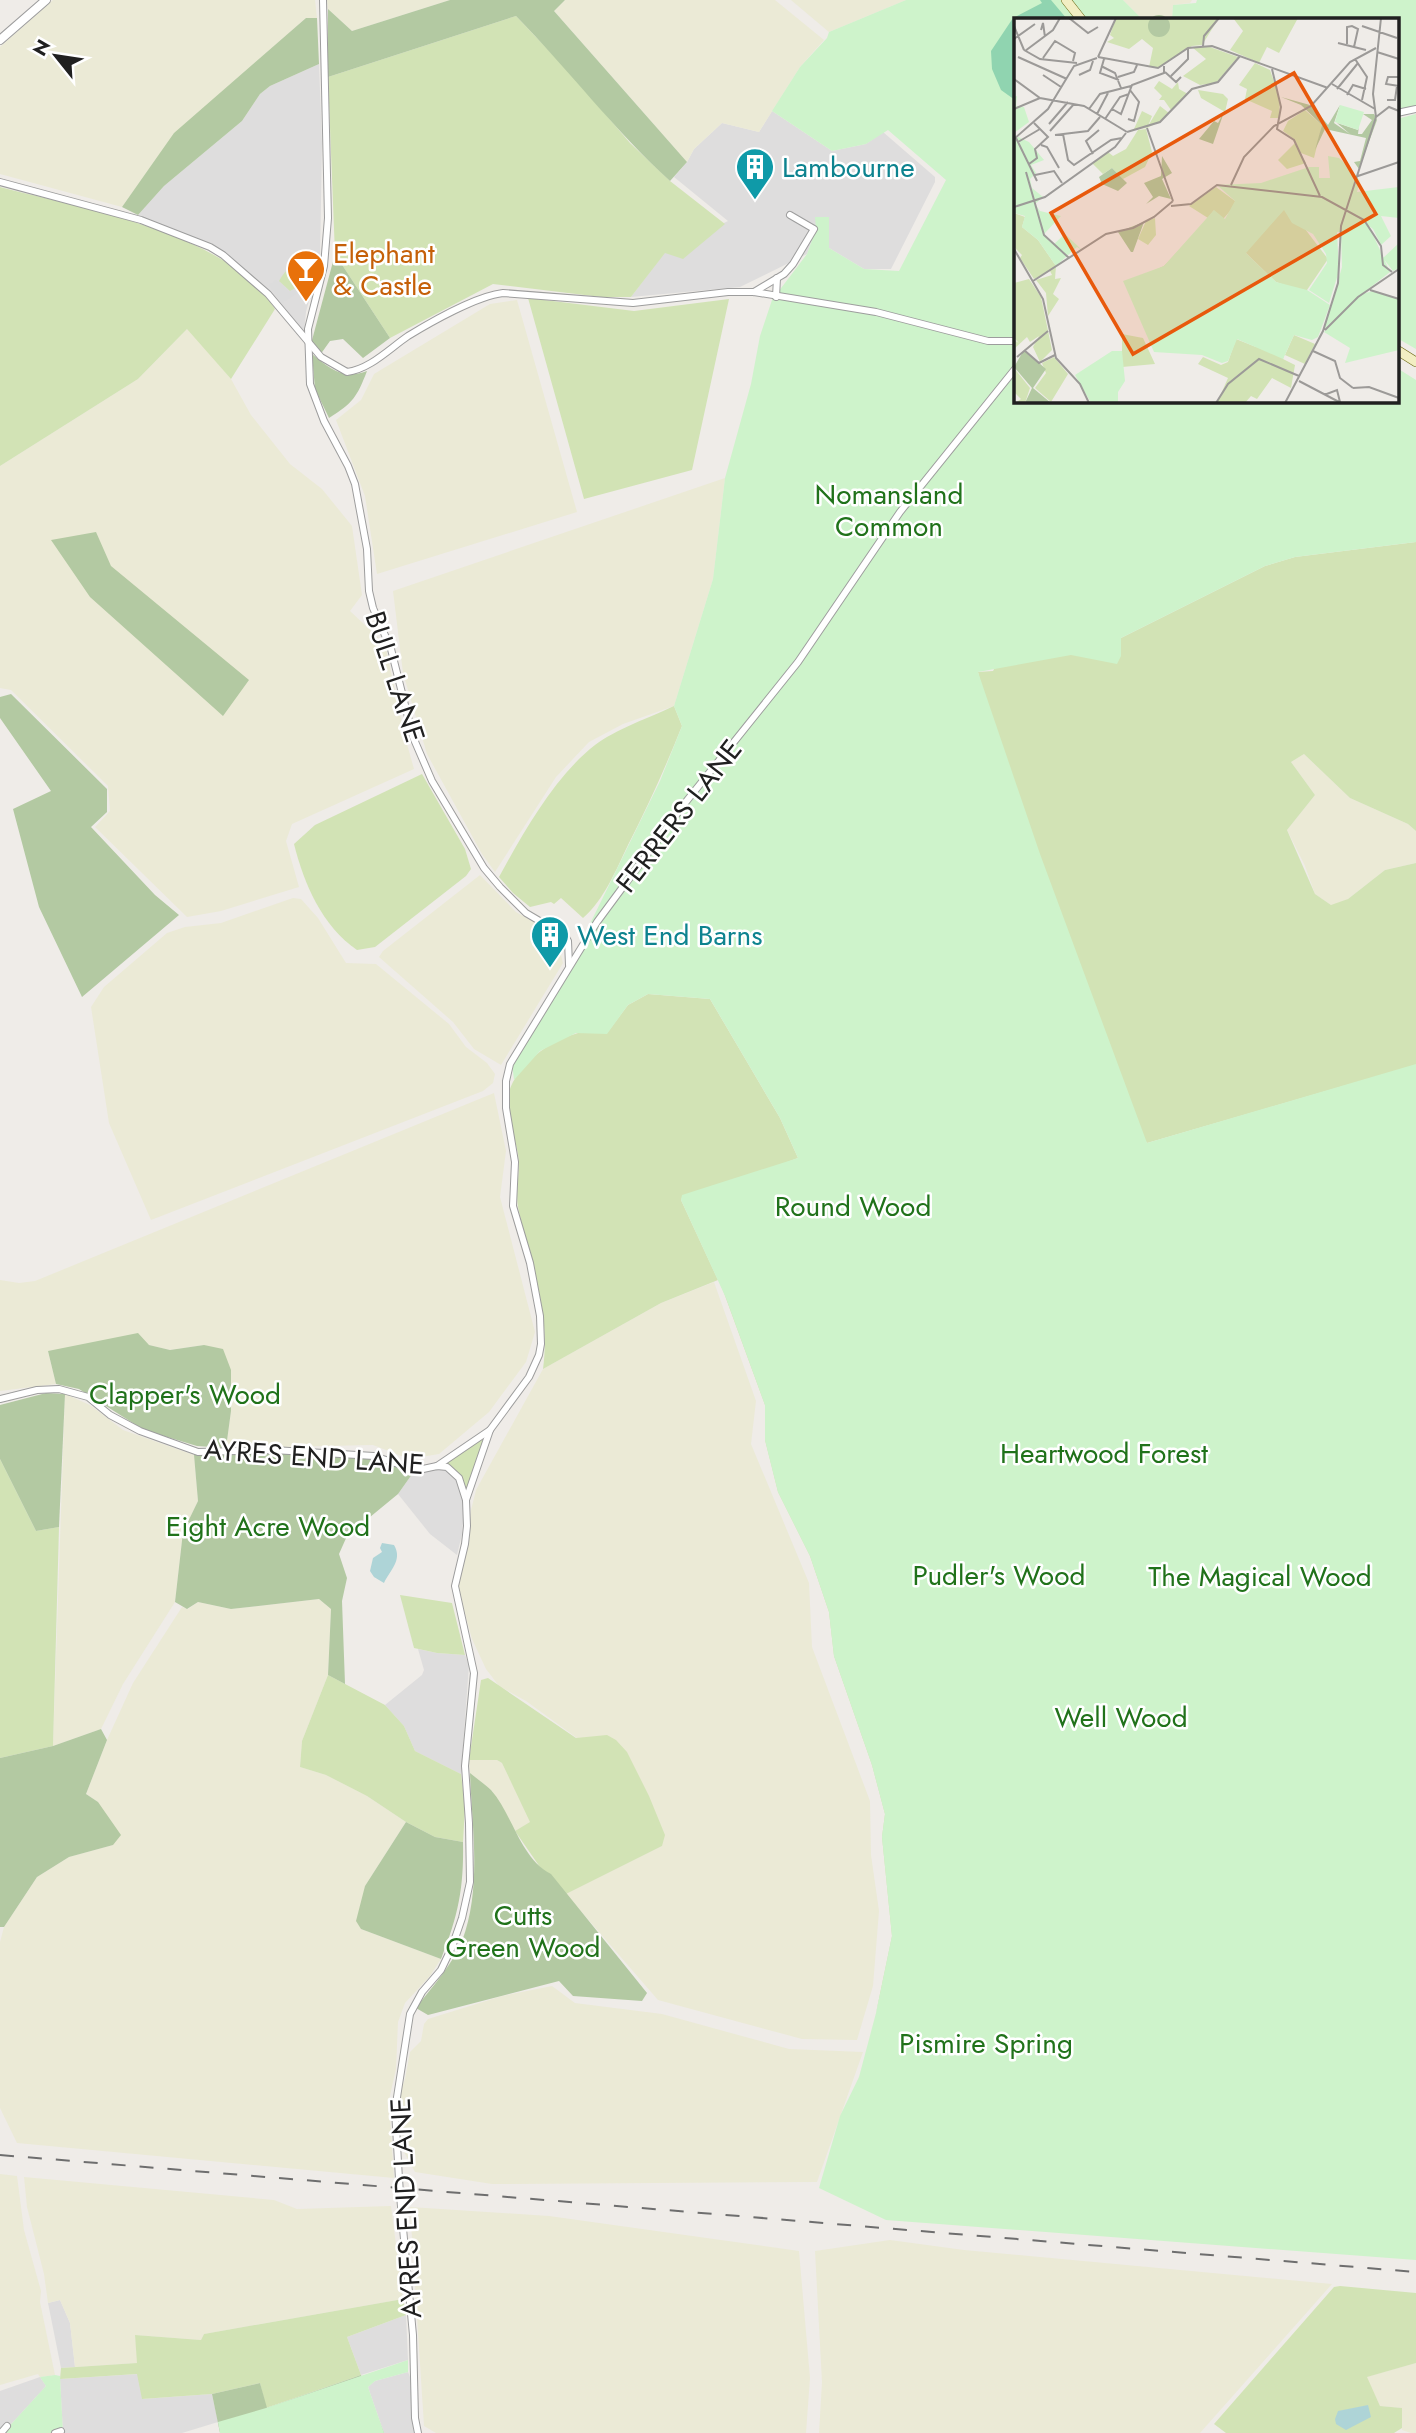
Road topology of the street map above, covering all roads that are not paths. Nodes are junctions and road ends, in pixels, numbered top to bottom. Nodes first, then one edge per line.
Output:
1 (46, 0) edge
2 (323, 0) edge
3 (1066, 0) edge
4 (1080, 18) edge
5 (0, 40) edge
6 (1416, 108) edge
7 (1398, 113) edge
8 (0, 182) edge
9 (790, 215) dead end
10 (777, 278) junction
11 (754, 292) junction
12 (776, 297) junction
13 (1014, 341) edge
14 (307, 342) junction
15 (1398, 351) edge
16 (1416, 362) edge
17 (1014, 370) edge
18 (569, 965) junction
19 (0, 1399) edge
20 (490, 1430) junction
21 (437, 1466) junction
22 (466, 1500) junction
23 (7, 2426) dead end
24 (1, 2433) edge
25 (418, 2433) edge

1 - 5 street
2 - 14 street
3 - 4 main road
6 - 7 street
8 - 14 street
9 - 10 street
10 - 11 street
10 - 12 street
11 - 12 street
11 - 14 street
12 - 13 street
14 - 18 street, BULL LANE
15 - 16 main road
17 - 18 street, FERRERS LANE
18 - 20 street, FERRERS LANE
19 - 21 street, AYRES END LANE
20 - 21 street, FERRERS LANE
20 - 22 street, FERRERS LANE
21 - 22 street, AYRES END LANE
22 - 25 street, AYRES END LANE, bridge
23 - 24 street

